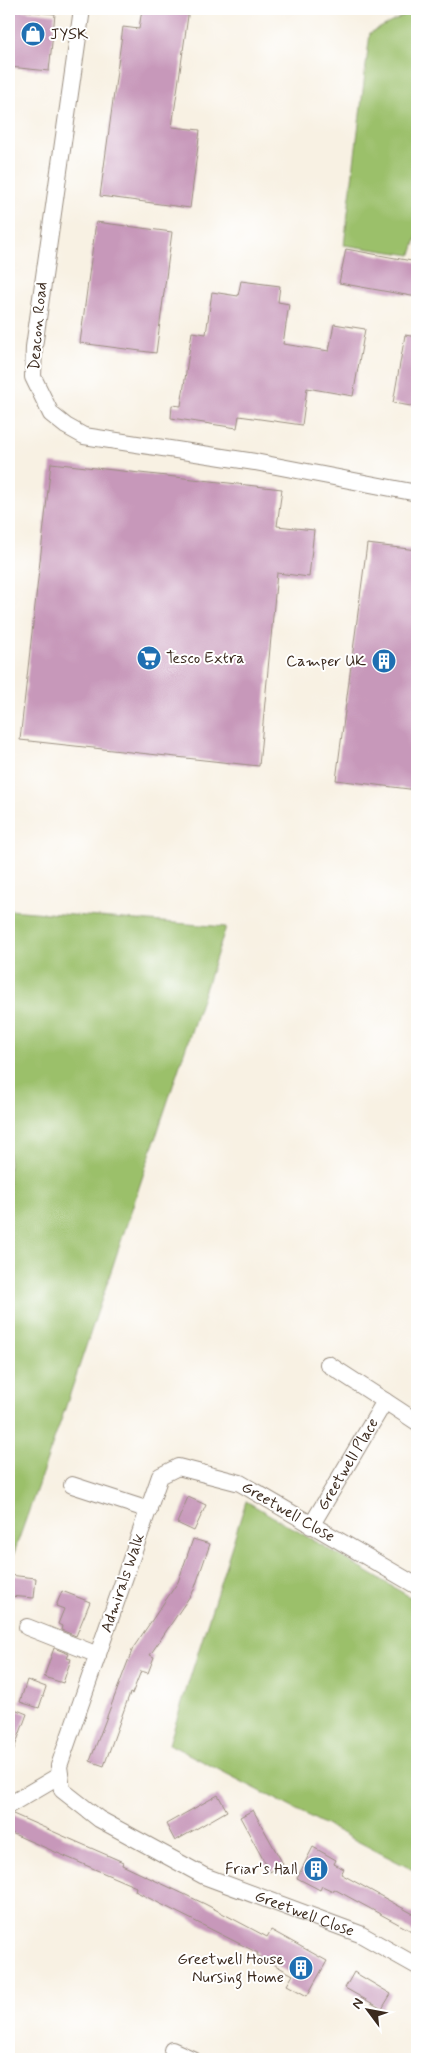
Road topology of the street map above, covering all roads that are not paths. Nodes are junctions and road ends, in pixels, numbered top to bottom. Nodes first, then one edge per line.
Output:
1 (82, 9) edge
2 (417, 493) edge
3 (328, 1364) dead end
4 (386, 1401) junction
5 (417, 1422) edge
6 (178, 1467) joint
7 (72, 1485) dead end
8 (149, 1510) junction
9 (311, 1526) junction
10 (417, 1586) edge
11 (27, 1627) dead end
12 (98, 1655) junction
13 (61, 1783) junction
14 (9, 1805) edge
15 (417, 1966) edge
16 (172, 2050) dead end
17 (192, 2059) edge

1 - 2 street, Deacon Road
3 - 4 street, Greetwell Place
4 - 5 street, Greetwell Place
4 - 9 street, Greetwell Place
6 - 8 street, Admirals Walk
6 - 9 street, Greetwell Close
7 - 8 street
8 - 12 street, Admirals Walk
9 - 10 street, Greetwell Close
11 - 12 street, Admirals Walk
12 - 13 street, Admirals Walk
13 - 14 street
13 - 15 street, Greetwell Close
16 - 17 street

